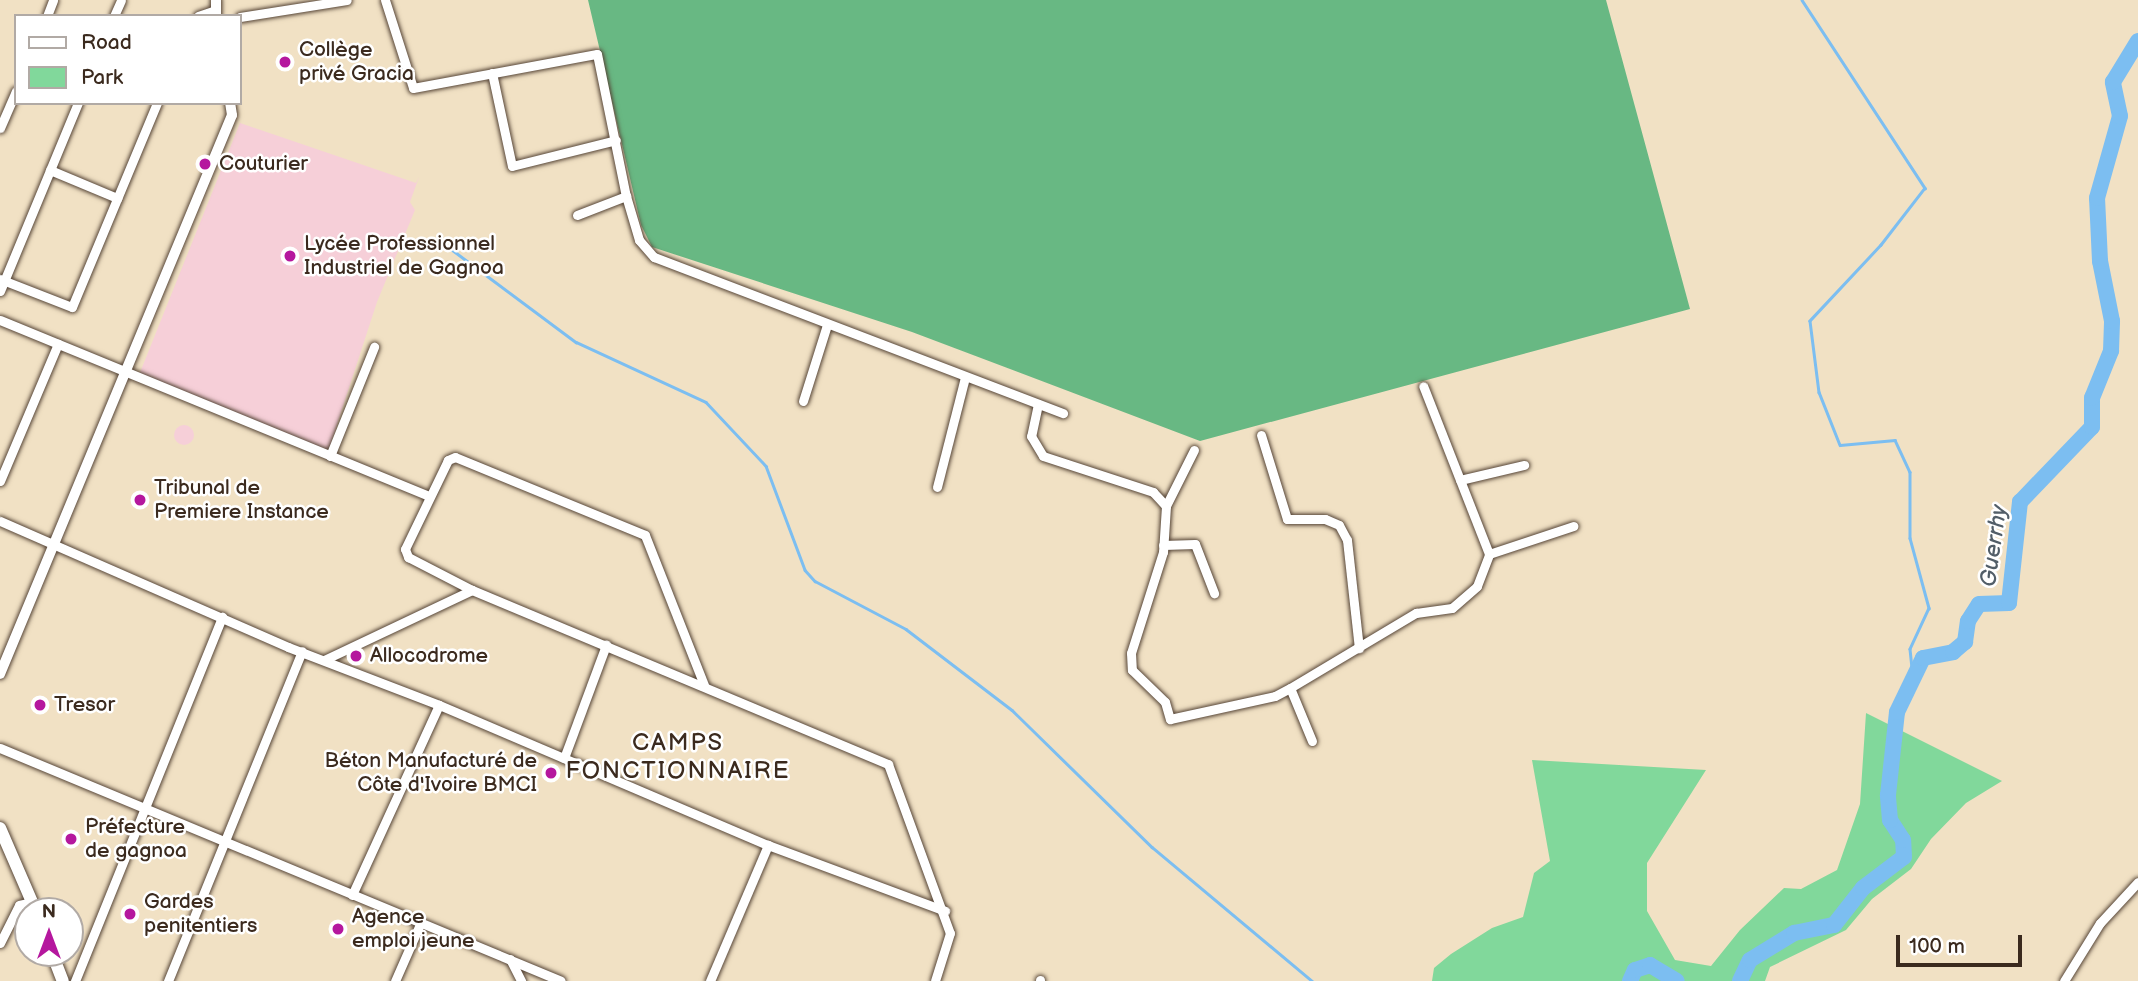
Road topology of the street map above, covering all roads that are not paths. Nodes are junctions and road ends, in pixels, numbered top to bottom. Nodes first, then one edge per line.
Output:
1 (347, 0) edge
2 (385, 0) edge
3 (328, 2) edge
4 (242, 17) edge
5 (492, 73) junction
6 (14, 96) edge
7 (77, 105) edge
8 (156, 105) edge
9 (230, 105) edge
10 (0, 128) edge
11 (616, 140) junction
12 (50, 170) junction
13 (626, 196) junction
14 (117, 198) junction
15 (577, 215) dead end
16 (1, 284) edge
17 (0, 320) edge
18 (827, 325) junction
19 (58, 344) junction
20 (374, 347) dead end
21 (125, 371) junction
22 (965, 377) junction
23 (1423, 386) dead end
24 (803, 401) dead end
25 (1038, 404) junction
26 (1063, 413) dead end
27 (1261, 435) dead end
28 (1194, 450) dead end
29 (330, 456) junction
30 (1524, 465) dead end
31 (0, 481) edge
32 (1460, 481) junction
33 (937, 487) dead end
34 (429, 496) junction
35 (1166, 506) junction
36 (0, 521) edge
37 (1573, 526) dead end
38 (1163, 545) junction
39 (54, 546) junction
40 (1489, 554) junction
41 (472, 590) junction
42 (1214, 593) dead end
43 (222, 617) junction
44 (606, 645) junction
45 (1359, 648) junction
46 (302, 651) junction
47 (324, 660) junction
48 (0, 674) edge
49 (704, 685) junction
50 (1290, 688) junction
51 (439, 705) junction
52 (1312, 741) dead end
53 (0, 748) edge
54 (564, 758) junction
55 (145, 810) junction
56 (0, 828) edge
57 (224, 844) junction
58 (768, 845) junction
59 (2138, 882) edge
60 (352, 895) junction
61 (30, 897) edge
62 (945, 911) junction
63 (14, 915) edge
64 (421, 924) junction
65 (0, 943) edge
66 (510, 959) junction
67 (75, 981) edge
68 (168, 981) edge
69 (395, 981) edge
70 (520, 981) edge
71 (561, 981) edge
72 (710, 981) edge
73 (935, 981) edge
74 (2064, 981) edge

1 - 3 street
2 - 5 street
3 - 4 street
5 - 11 street
5 - 11 street
6 - 10 street
7 - 12 street
8 - 14 street
9 - 21 street
11 - 13 street
12 - 14 street
12 - 16 street
13 - 15 street
13 - 18 street
14 - 16 street
17 - 19 street
18 - 22 street
18 - 24 street
19 - 21 street
19 - 31 street
20 - 29 street
21 - 29 street
21 - 39 street
22 - 25 street
22 - 33 street
23 - 32 street
25 - 26 street
25 - 35 street
27 - 45 street
28 - 35 street
29 - 34 street
30 - 32 street
32 - 40 street
34 - 41 street
34 - 49 street
35 - 38 street
36 - 39 street
37 - 40 street
38 - 42 street
38 - 50 street
39 - 43 street
39 - 48 street
40 - 45 street
41 - 44 street
41 - 47 street
43 - 46 street
43 - 55 street
44 - 49 street
44 - 54 street
45 - 50 street
46 - 47 street
46 - 57 street
47 - 51 street
49 - 62 street
50 - 52 street
51 - 54 street
51 - 60 street
53 - 55 street
54 - 58 street
55 - 57 street
55 - 67 street
56 - 61 main road
57 - 60 street
57 - 68 street
58 - 62 street
58 - 72 street
59 - 74 street
60 - 64 street
62 - 73 street
63 - 65 street
64 - 66 street
64 - 69 street
66 - 70 street
66 - 71 street

